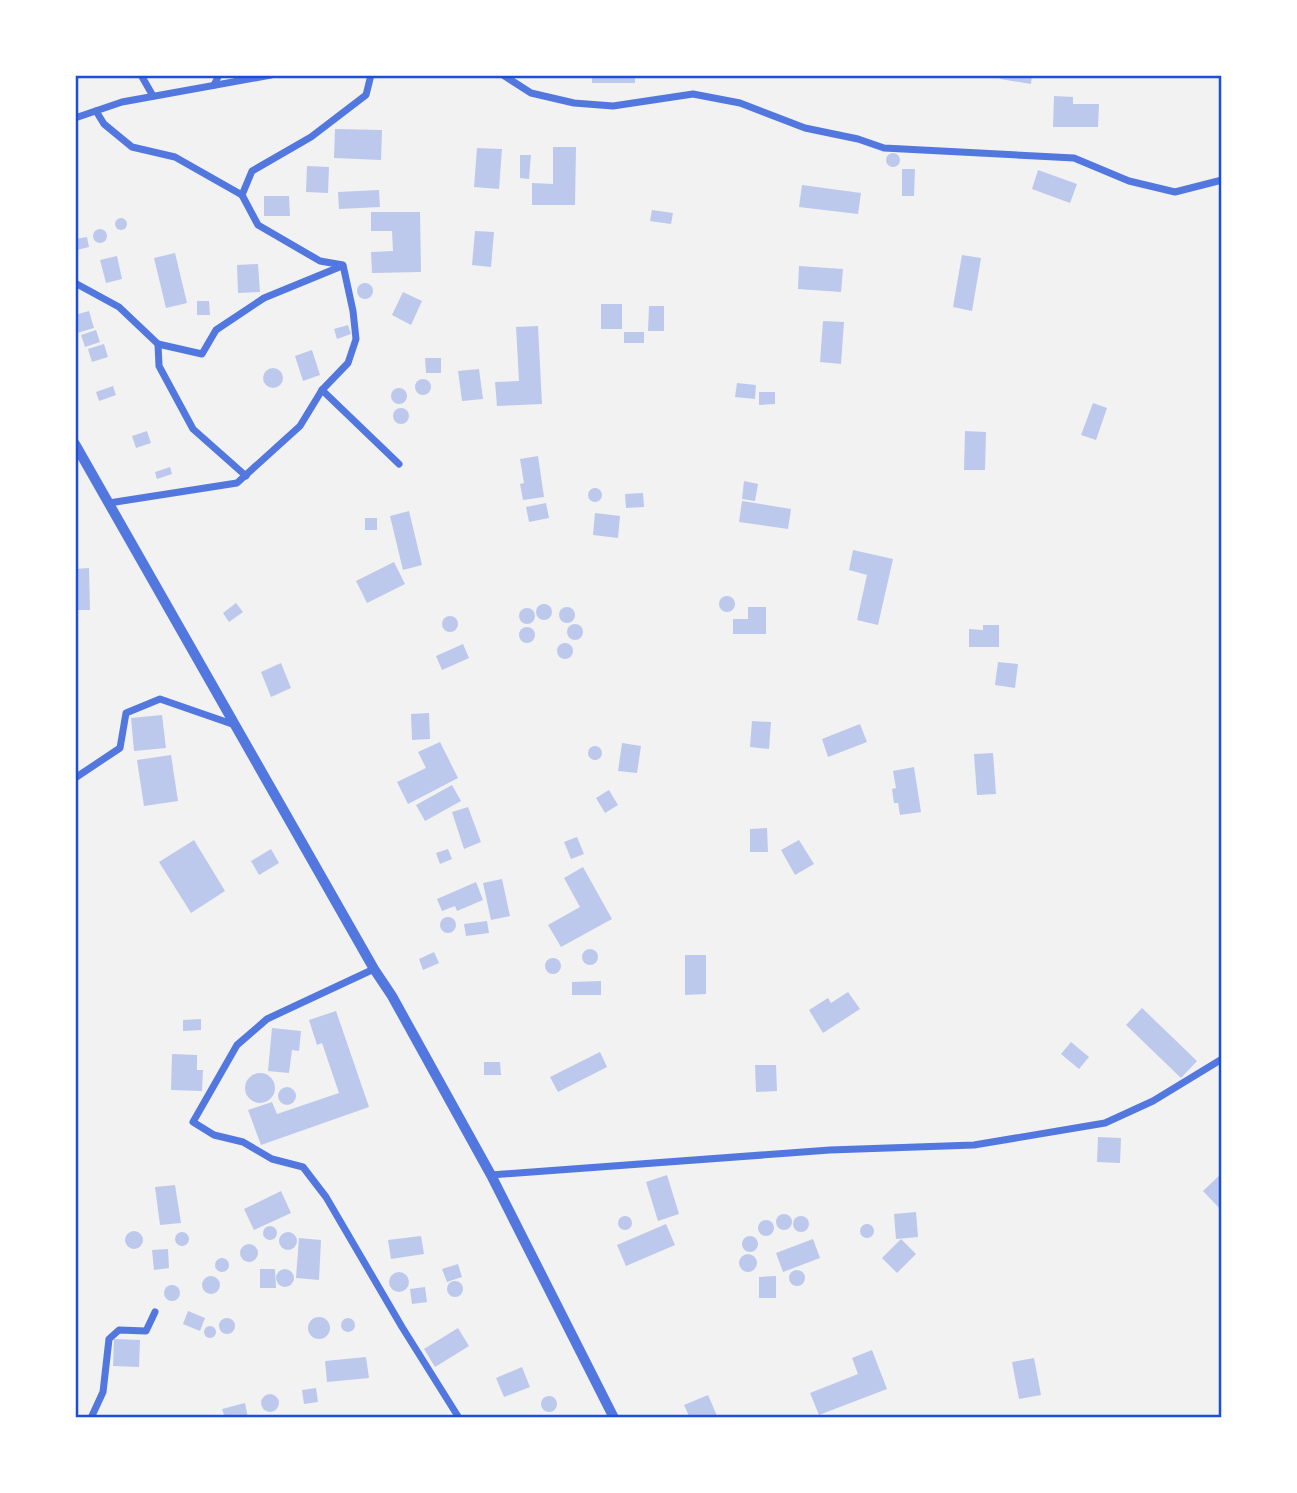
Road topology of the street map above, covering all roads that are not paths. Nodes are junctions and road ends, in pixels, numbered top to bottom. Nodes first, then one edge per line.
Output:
1 (141, 75) edge
2 (219, 75) edge
3 (271, 75) edge
4 (371, 75) edge
5 (503, 75) edge
6 (214, 85) junction
7 (153, 96) junction
8 (96, 111) junction
9 (75, 118) edge
10 (1222, 180) edge
11 (242, 195) junction
12 (342, 265) junction
13 (75, 283) edge
14 (158, 344) junction
15 (322, 390) junction
16 (75, 444) edge
17 (399, 464) dead end
18 (246, 476) junction
19 (109, 503) junction
20 (236, 725) junction
21 (75, 778) edge
22 (374, 969) junction
23 (1222, 1059) edge
24 (491, 1175) junction
25 (155, 1312) dead end
26 (91, 1418) edge
27 (459, 1418) edge
28 (614, 1418) edge

1 - 7 street
2 - 6 street
3 - 6 street
4 - 11 street
5 - 10 street
6 - 7 street
7 - 8 street
8 - 9 street
8 - 11 street
11 - 12 street
12 - 14 street
12 - 15 street
13 - 14 street
14 - 18 street
15 - 17 street
15 - 18 street
16 - 19 street
18 - 19 street
19 - 20 street
20 - 21 street
20 - 22 street
22 - 24 street
22 - 27 street
23 - 24 street
24 - 28 street
25 - 26 street

